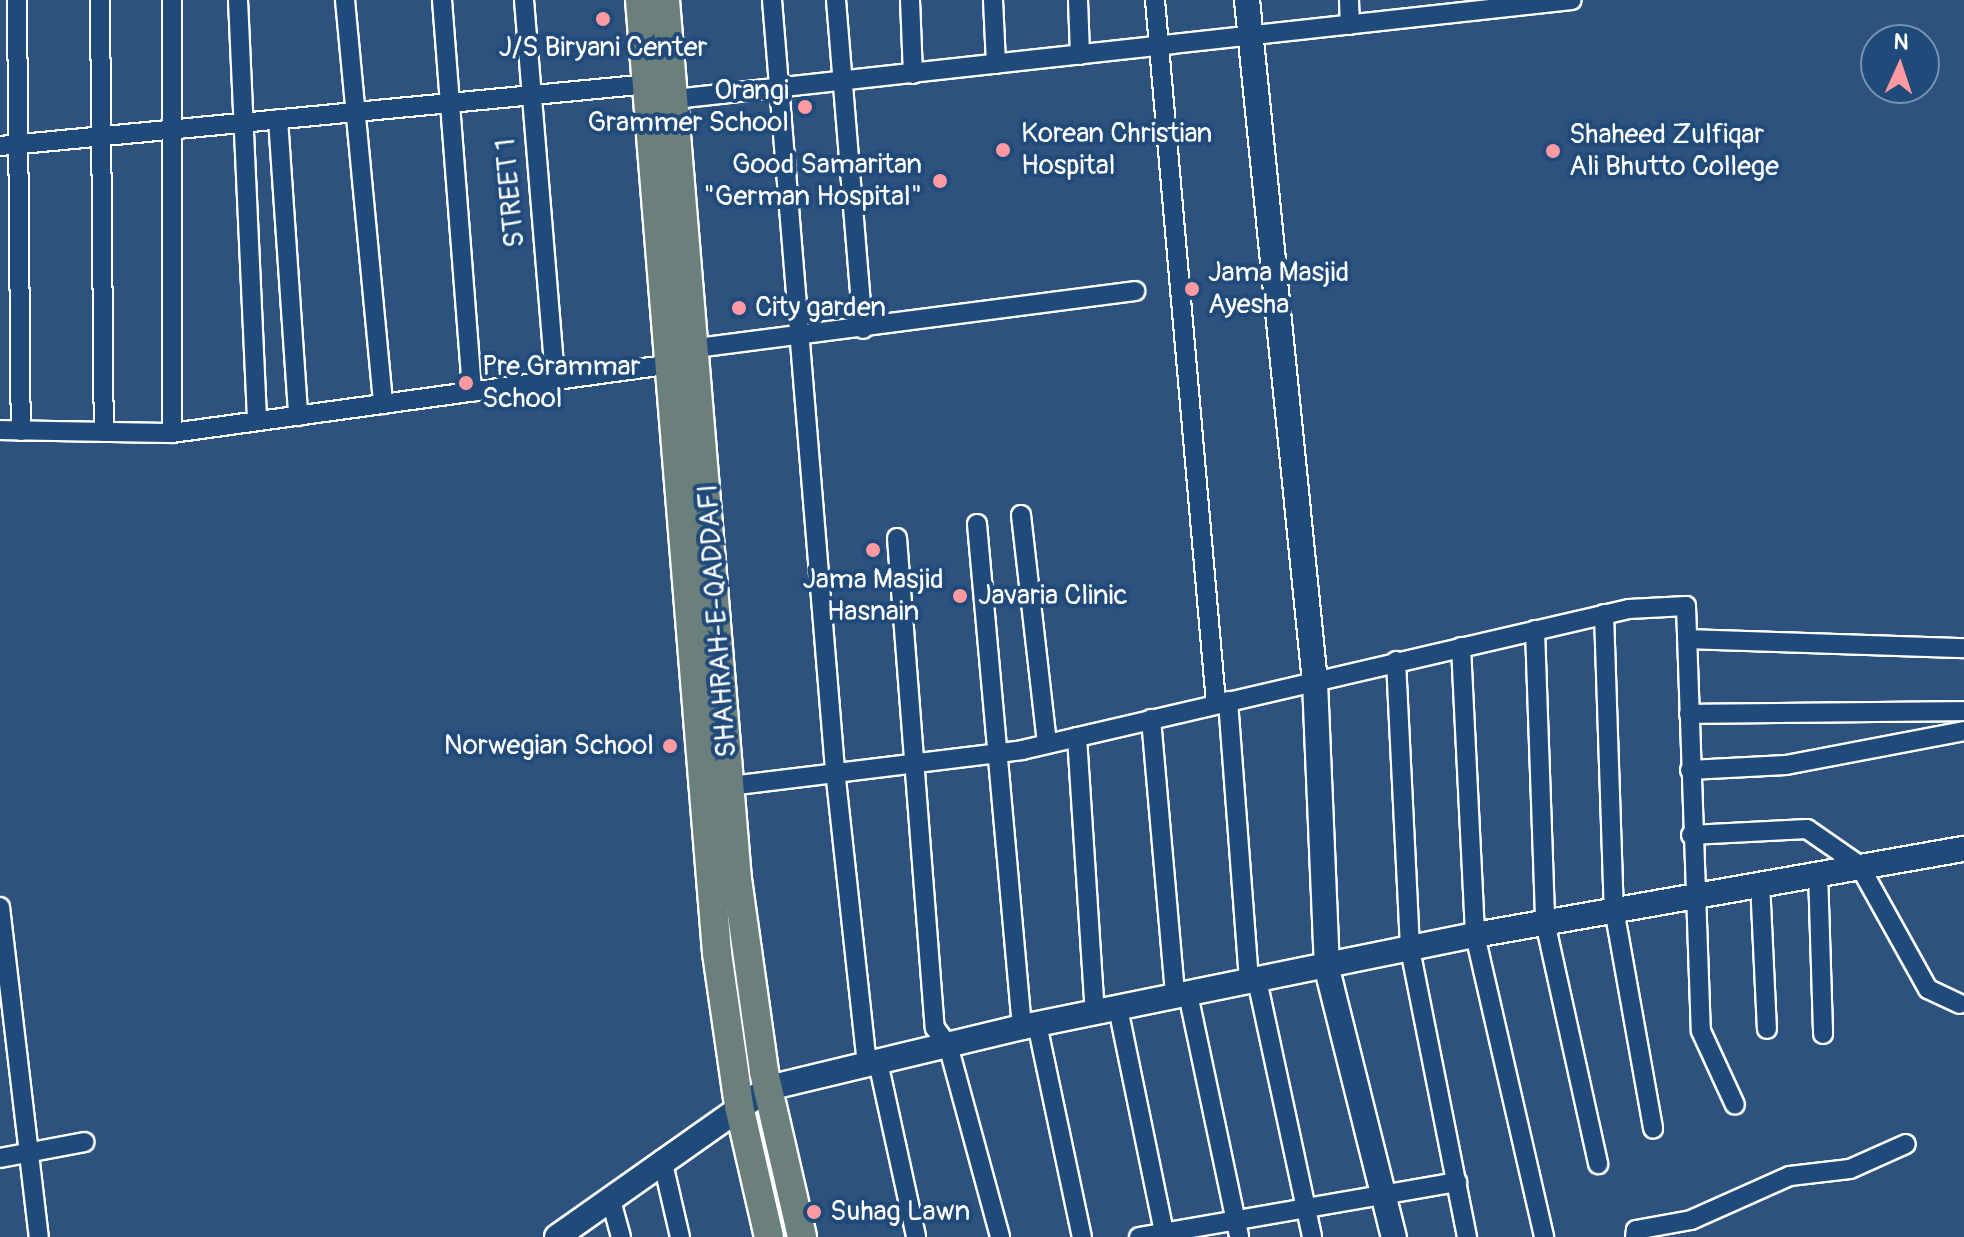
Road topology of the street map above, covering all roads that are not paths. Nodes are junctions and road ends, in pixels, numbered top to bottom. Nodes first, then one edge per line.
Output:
1 (17, 0) edge
2 (100, 0) edge
3 (172, 0) edge
4 (238, 0) edge
5 (345, 0) edge
6 (442, 0) edge
7 (524, 0) edge
8 (640, 0) edge
9 (665, 0) edge
10 (772, 0) edge
11 (836, 0) edge
12 (910, 0) edge
13 (993, 0) edge
14 (1078, 0) edge
15 (1155, 0) edge
16 (1247, 0) edge
17 (1349, 0) edge
18 (1572, 0) edge
19 (1507, 4) edge
20 (1430, 8) edge
21 (1350, 25) junction
22 (1250, 36) junction
23 (1157, 46) junction
24 (1080, 55) junction
25 (996, 64) junction
26 (913, 74) junction
27 (840, 82) junction
28 (649, 84) junction
29 (779, 88) junction
30 (531, 95) junction
31 (675, 99) junction
32 (447, 103) junction
33 (355, 112) junction
34 (278, 119) junction
35 (240, 123) junction
36 (171, 130) junction
37 (101, 136) junction
38 (22, 144) junction
39 (0, 146) edge
40 (1135, 291) dead end
41 (863, 329) junction
42 (799, 337) junction
43 (689, 358) junction
44 (555, 380) junction
45 (472, 392) junction
46 (383, 404) junction
47 (298, 416) junction
48 (257, 421) junction
49 (0, 430) edge
50 (21, 431) junction
51 (104, 432) junction
52 (172, 433) junction
53 (1021, 515) dead end
54 (977, 524) dead end
55 (897, 538) dead end
56 (1604, 614) junction
57 (1535, 630) junction
58 (1687, 639) junction
59 (1461, 647) junction
60 (1964, 648) edge
61 (1396, 661) junction
62 (1315, 682) junction
63 (1222, 702) junction
64 (1964, 711) edge
65 (1689, 714) junction
66 (1151, 719) junction
67 (1964, 731) edge
68 (1077, 737) junction
69 (1047, 744) junction
70 (992, 755) junction
71 (913, 768) junction
72 (1690, 770) junction
73 (835, 777) junction
74 (730, 786) junction
75 (1691, 835) junction
76 (1964, 849) edge
77 (1859, 865) junction
78 (1818, 872) junction
79 (1760, 882) junction
80 (1692, 895) junction
81 (0, 907) edge
82 (1614, 909) junction
83 (1545, 922) junction
84 (1475, 935) junction
85 (1410, 949) junction
86 (1327, 969) junction
87 (1253, 981) junction
88 (1181, 995) junction
89 (1960, 1004) dead end
90 (1106, 1010) junction
91 (1030, 1026) junction
92 (1767, 1029) dead end
93 (1823, 1034) dead end
94 (948, 1045) junction
95 (873, 1063) junction
96 (768, 1088) junction
97 (1735, 1105) dead end
98 (739, 1106) junction
99 (1653, 1129) dead end
100 (85, 1142) dead end
101 (1906, 1144) dead end
102 (29, 1152) junction
103 (0, 1158) edge
104 (662, 1159) junction
105 (1598, 1164) dead end
106 (1457, 1182) junction
107 (1385, 1196) junction
108 (610, 1197) junction
109 (1305, 1207) junction
110 (1238, 1229) edge
111 (570, 1232) edge
112 (1165, 1235) edge
113 (39, 1237) edge
114 (621, 1237) edge
115 (680, 1237) edge
116 (769, 1237) edge
117 (802, 1237) edge
118 (916, 1237) edge
119 (1000, 1237) edge
120 (1082, 1237) edge
121 (1139, 1237) edge
122 (1312, 1237) edge
123 (1394, 1237) edge
124 (1467, 1237) edge
125 (1544, 1237) edge
126 (1635, 1237) edge

1 - 38 street
2 - 37 street
3 - 36 street
4 - 35 street
5 - 33 street
6 - 32 street
7 - 30 street, STREET 1
8 - 28 main road, SHAHRAH-E-QADDAFI
9 - 31 main road, SHAHRAH-E-QADDAFI
10 - 29 street
11 - 27 street
12 - 26 street
13 - 25 street
14 - 24 street
15 - 23 street
16 - 22 street
17 - 21 street
18 - 19 street
19 - 20 street
20 - 21 street
21 - 22 street
22 - 23 street
22 - 62 street
23 - 24 street
23 - 63 street
24 - 25 street
25 - 26 street
26 - 27 street
27 - 29 street
27 - 41 street
28 - 30 street
28 - 43 main road, SHAHRAH-E-QADDAFI
29 - 31 street
29 - 42 street
30 - 32 street
30 - 44 street, STREET 1
31 - 43 main road, SHAHRAH-E-QADDAFI
32 - 33 street
32 - 45 street
33 - 34 street
33 - 46 street
34 - 35 street
34 - 47 street
35 - 36 street
35 - 48 street
36 - 37 street
36 - 52 street
37 - 38 street
37 - 51 street
38 - 39 street
38 - 50 street
40 - 41 street
41 - 42 street
42 - 43 street
42 - 73 street
43 - 44 street
43 - 74 main road, SHAHRAH-E-QADDAFI
43 - 98 main road, SHAHRAH-E-QADDAFI
44 - 45 street
45 - 46 street
46 - 47 street
47 - 48 street
48 - 52 street
49 - 50 street
50 - 51 street
51 - 52 street
53 - 69 street
54 - 70 street
55 - 71 street
56 - 57 street
56 - 58 street
56 - 82 street
57 - 59 street
57 - 83 street
58 - 60 street
58 - 65 street
59 - 61 street
59 - 84 street
61 - 62 street
61 - 85 street
62 - 63 street
62 - 86 street
63 - 66 street
63 - 87 street
64 - 65 street
65 - 72 street
66 - 68 street
66 - 88 street
67 - 72 street
68 - 69 street
68 - 90 street
69 - 70 street
70 - 71 street
70 - 91 street
71 - 73 street
71 - 94 street
72 - 75 street
73 - 74 street
73 - 95 street
74 - 96 main road, SHAHRAH-E-QADDAFI
75 - 77 street
75 - 80 street
76 - 77 street
77 - 78 street
77 - 89 street
78 - 79 street
78 - 93 street
79 - 80 street
79 - 92 street
80 - 82 street
80 - 97 street
81 - 102 street
82 - 83 street
82 - 99 street
83 - 84 street
83 - 105 street
84 - 85 street
84 - 125 street
85 - 86 street
85 - 106 street
86 - 87 street
86 - 107 street
87 - 88 street
87 - 109 street
88 - 90 street
88 - 110 street
90 - 91 street
90 - 112 street
91 - 94 street
91 - 120 street
94 - 95 street
94 - 119 street
95 - 96 street
95 - 118 street
96 - 98 street
96 - 117 main road, SHAHRAH-E-QADDAFI
98 - 104 street
98 - 116 main road, SHAHRAH-E-QADDAFI
100 - 102 street
101 - 126 street
102 - 103 street
102 - 113 street
104 - 108 street
104 - 115 street
106 - 107 street
106 - 124 street
107 - 109 street
107 - 123 street
108 - 111 street
108 - 114 street
109 - 110 street
109 - 122 street
110 - 112 street
112 - 121 street

